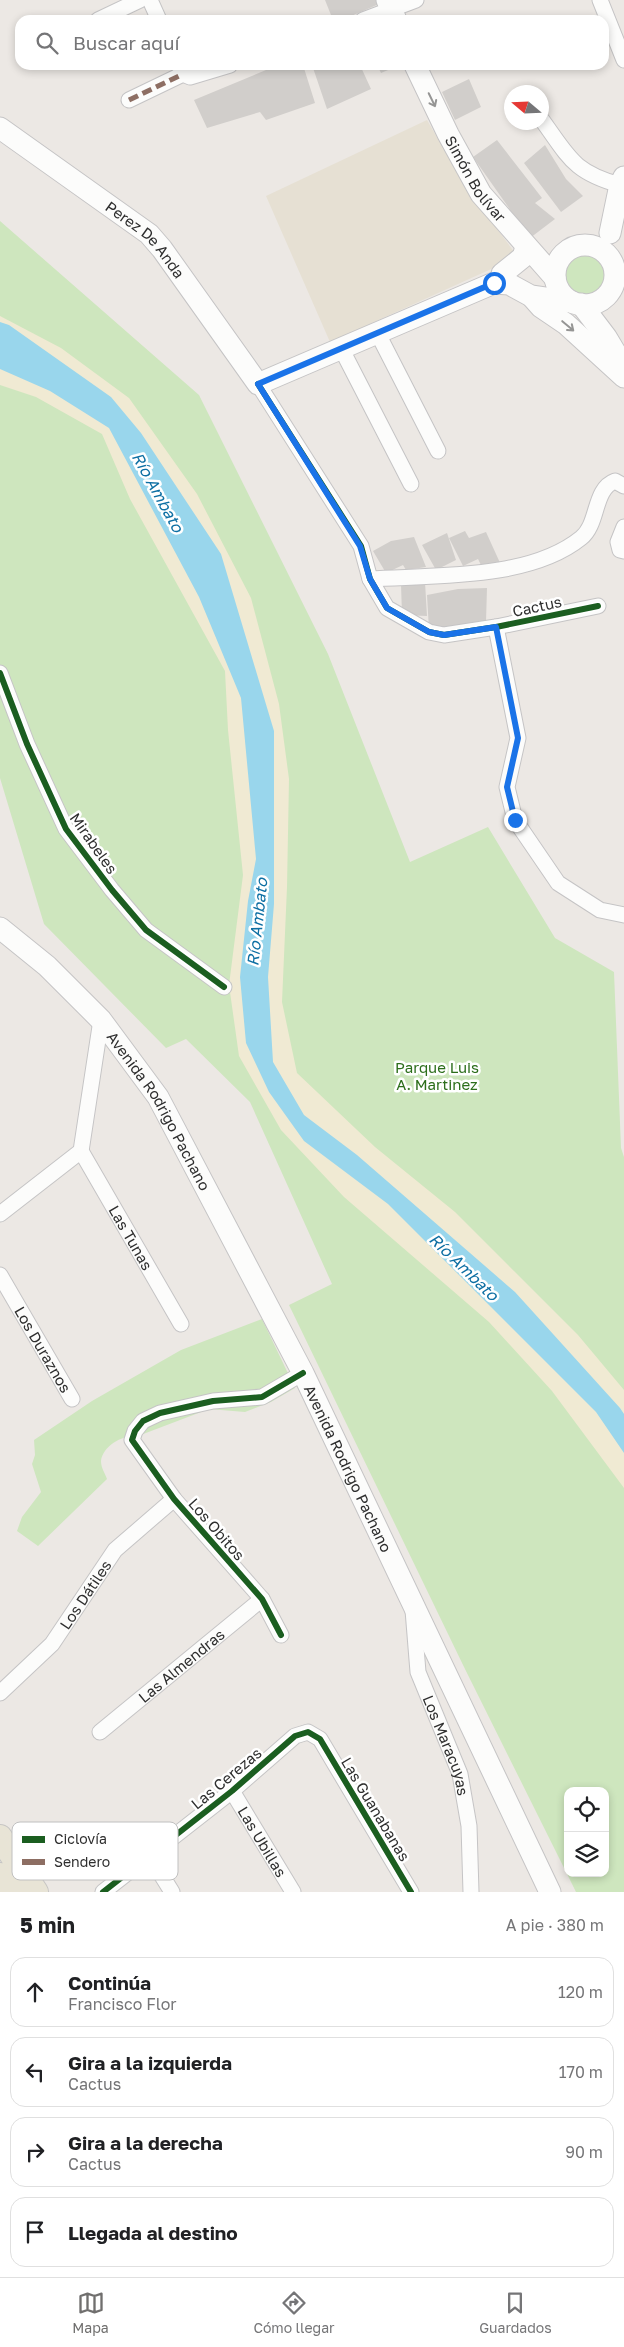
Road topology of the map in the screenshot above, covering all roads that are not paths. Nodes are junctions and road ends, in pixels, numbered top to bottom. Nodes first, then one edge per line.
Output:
1 (140, 0) edge
2 (150, 0) edge
3 (416, 0) edge
4 (600, 0) edge
5 (391, 10) edge
6 (108, 15) edge
7 (157, 15) edge
8 (376, 15) edge
9 (606, 15) edge
10 (609, 22) edge
11 (624, 60) edge
12 (197, 70) edge
13 (417, 70) edge
14 (184, 72) edge
15 (129, 100) dead end
16 (0, 128) edge
17 (549, 130) edge
18 (622, 181) edge
19 (611, 234) edge
20 (526, 247) junction
21 (615, 272) junction
22 (502, 274) junction
23 (556, 280) junction
24 (482, 287) junction
25 (531, 296) junction
26 (624, 302) edge
27 (577, 303) junction
28 (376, 332) junction
29 (341, 348) junction
30 (624, 367) edge
31 (624, 377) edge
32 (258, 384) junction
33 (438, 451) dead end
34 (411, 484) dead end
35 (624, 486) edge
36 (624, 527) edge
37 (624, 551) edge
38 (370, 579) junction
39 (598, 606) dead end
40 (496, 627) junction
41 (0, 673) edge
42 (624, 915) edge
43 (0, 928) edge
44 (224, 987) dead end
45 (101, 1020) junction
46 (81, 1151) junction
47 (0, 1214) edge
48 (0, 1275) edge
49 (181, 1324) dead end
50 (303, 1373) junction
51 (72, 1399) dead end
52 (174, 1499) junction
53 (262, 1599) junction
54 (413, 1601) junction
55 (281, 1635) dead end
56 (0, 1693) edge
57 (100, 1732) dead end
58 (320, 1739) joint
59 (232, 1791) junction
60 (178, 1833) edge
61 (0, 1837) edge
62 (12, 1855) edge
63 (0, 1875) edge
64 (28, 1880) edge
65 (118, 1880) edge
66 (165, 1880) edge
67 (11, 1892) edge
68 (36, 1892) edge
69 (103, 1892) edge
70 (172, 1892) edge
71 (293, 1892) edge
72 (411, 1892) edge
73 (471, 1892) edge
74 (550, 1892) edge

1 - 6 street
2 - 7 street
3 - 5 street
4 - 9 street
5 - 8 street
10 - 11 street
12 - 14 street
13 -> 20 main road, Simón Bolívar
14 - 15 street
16 - 32 main road, Perez De Anda
17 - 18 street
18 - 19 main road
19 - 21 main road
19 - 23 main road
20 - 22 main road
20 - 23 main road, Simón Bolívar
21 - 26 main road
21 - 27 main road
22 - 23 main road
22 - 24 main road
23 - 27 main road, Simón Bolívar
24 - 25 main road
24 - 28 main road
25 - 27 main road
25 -> 31 main road
27 - 30 main road, Simón Bolívar
28 - 29 main road
28 - 33 street
29 - 32 main road
29 - 34 street
32 - 38 street, Cactus
35 - 38 street
36 - 37 street
38 - 40 street, Cactus
39 - 40 street, Cactus
40 - 42 street, Cactus
41 - 44 street, Mirabeles
43 - 45 main road, Avenida Rodrigo Pachano
45 - 46 street
45 - 50 main road, Avenida Rodrigo Pachano
46 - 47 street
46 - 49 street, Las Tunas
48 - 51 street, Los Duraznos
50 - 52 street, Los Obitos
50 - 54 main road, Avenida Rodrigo Pachano
52 - 53 street, Los Obitos
52 - 56 street, Los Dátiles
53 - 55 street, Los Obitos
53 - 57 street, Las Almendras
54 - 73 street, Los Maracuyas
54 - 74 main road, Avenida Rodrigo Pachano
58 - 59 street, Las Cerezas
58 - 72 street, Las Guanabanas
59 - 60 street, Las Cerezas
59 - 71 street, Las Ubillas
61 - 62 main road
63 - 67 main road
64 - 68 main road
65 - 69 street, Las Cerezas
66 - 70 street

